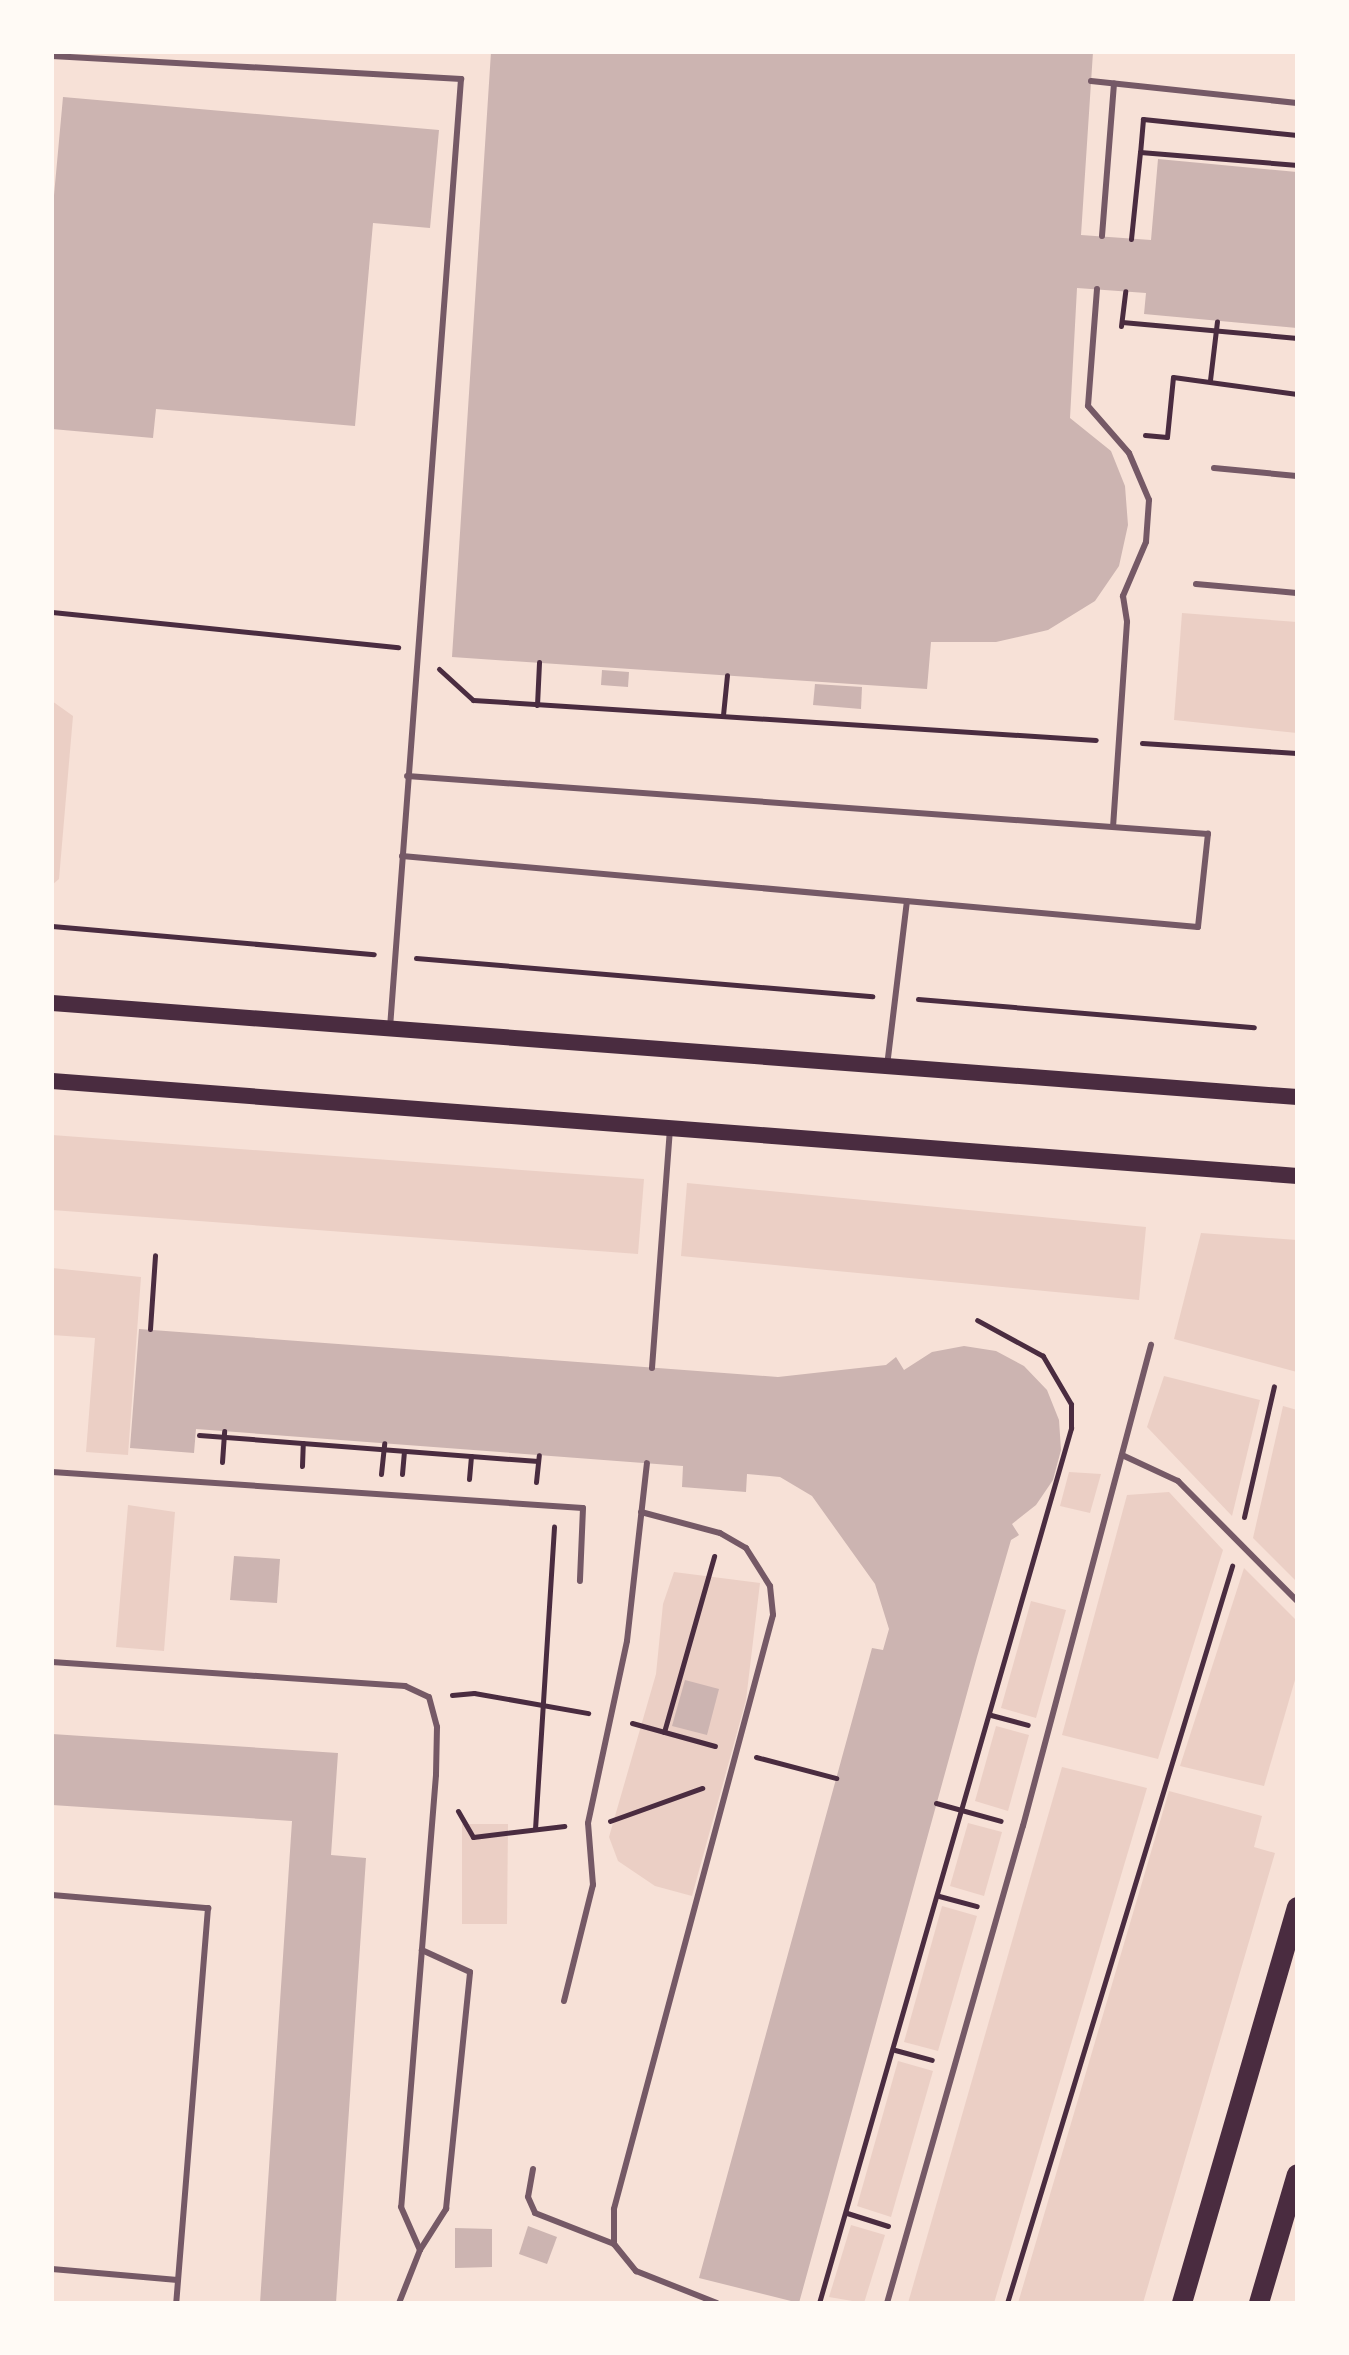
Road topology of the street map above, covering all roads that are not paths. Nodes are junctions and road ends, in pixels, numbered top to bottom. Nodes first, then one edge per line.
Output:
1 (52, 56) edge
2 (1091, 81) dead end
3 (1114, 83) junction
4 (1297, 103) edge
5 (1102, 236) dead end
6 (1097, 289) dead end
7 (1214, 468) dead end
8 (1297, 476) edge
9 (1196, 584) dead end
10 (1297, 593) edge
11 (407, 776) junction
12 (1113, 827) junction
13 (402, 856) junction
14 (907, 901) junction
15 (52, 1003) edge
16 (390, 1028) junction
17 (887, 1066) junction
18 (52, 1081) edge
19 (1297, 1097) edge
20 (670, 1128) junction
21 (1297, 1176) edge
22 (1151, 1345) dead end
23 (652, 1368) dead end
24 (1122, 1455) junction
25 (647, 1463) dead end
26 (52, 1472) edge
27 (641, 1512) junction
28 (580, 1581) dead end
29 (1297, 1601) edge
30 (52, 1662) edge
31 (52, 1895) edge
32 (1297, 1907) edge
33 (422, 1950) junction
34 (564, 2001) dead end
35 (533, 2169) dead end
36 (1297, 2174) edge
37 (614, 2244) junction
38 (420, 2250) junction
39 (52, 2269) edge
40 (178, 2280) junction
41 (176, 2303) edge
42 (399, 2303) edge
43 (717, 2303) edge
44 (887, 2303) edge
45 (1182, 2303) edge
46 (1259, 2303) edge

1 - 11 lane
2 - 3 lane
3 - 4 lane
3 - 5 lane
6 - 12 lane
7 - 8 lane
9 - 10 lane
11 - 12 lane
11 - 13 lane
12 - 14 lane
13 - 14 lane
13 - 16 lane
14 - 17 lane
15 - 16 main road
16 - 17 main road
17 - 19 main road
18 - 20 main road
20 - 21 main road
20 - 23 lane
22 - 24 lane
24 - 29 lane
24 - 44 lane
25 - 27 lane
26 - 28 lane
27 - 34 lane
27 - 37 lane
30 - 33 lane
31 - 40 lane
32 - 45 main road
33 - 38 lane
33 - 38 lane
35 - 37 lane
36 - 46 main road
37 - 43 lane
38 - 42 lane
39 - 40 lane
40 - 41 lane

